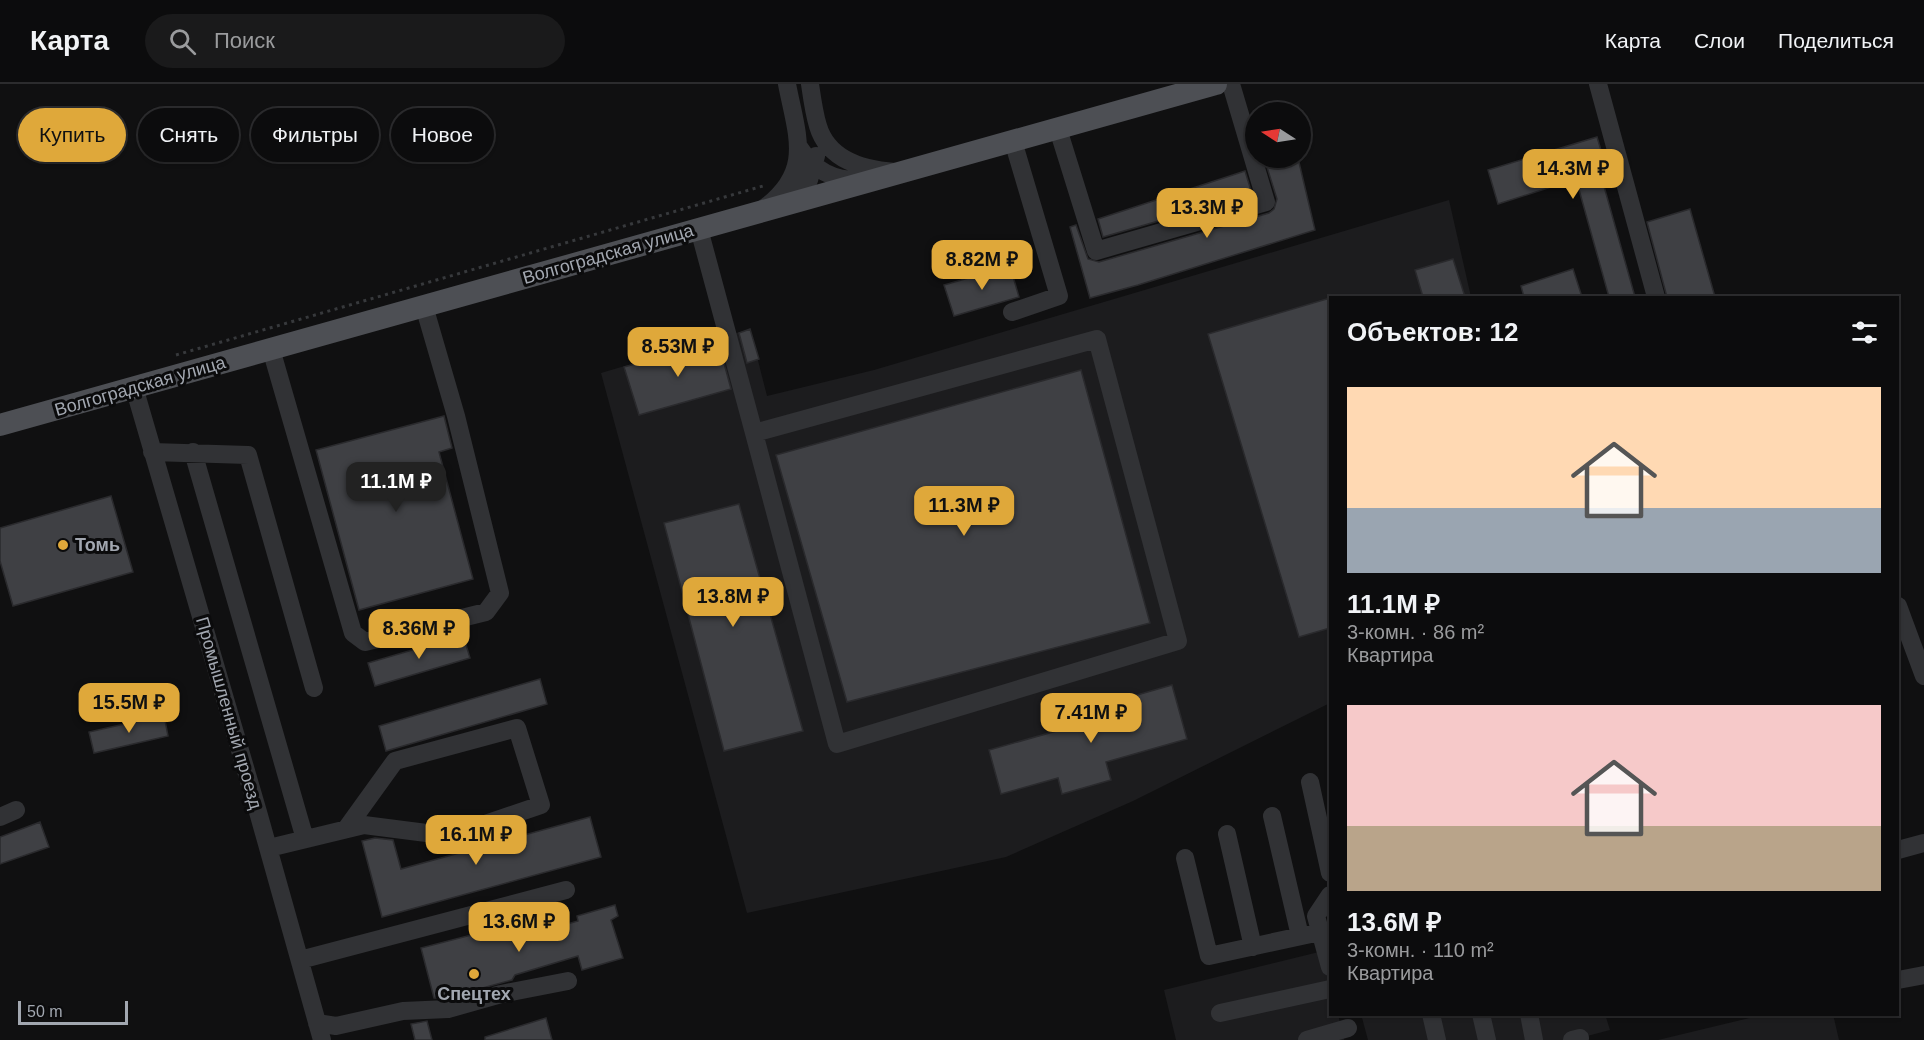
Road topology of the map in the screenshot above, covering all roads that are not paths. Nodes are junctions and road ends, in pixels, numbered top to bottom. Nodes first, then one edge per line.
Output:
1 (786, 84) edge
2 (810, 84) edge
3 (1216, 84) edge
4 (1232, 84) edge
5 (1598, 84) edge
6 (819, 129) junction
7 (1058, 129) junction
8 (1013, 141) junction
9 (800, 147) junction
10 (813, 165) junction
11 (899, 173) junction
12 (873, 180) junction
13 (793, 202) junction
14 (759, 212) junction
15 (699, 229) junction
16 (1656, 296) edge
17 (424, 306) junction
18 (1012, 312) dead end
19 (271, 349) junction
20 (134, 387) junction
21 (0, 425) edge
22 (754, 433) junction
23 (153, 452) junction
24 (193, 452) junction
25 (1899, 609) edge
26 (1924, 676) edge
27 (314, 688) dead end
28 (1310, 782) dead end
29 (1272, 816) dead end
30 (346, 829) junction
31 (1227, 834) dead end
32 (305, 839) junction
33 (1924, 843) edge
34 (268, 848) junction
35 (1899, 849) edge
36 (1185, 858) dead end
37 (1329, 868) edge
38 (566, 890) dead end
39 (1329, 896) edge
40 (1320, 932) junction
41 (1300, 936) junction
42 (1253, 946) junction
43 (300, 960) junction
44 (1329, 964) edge
45 (1924, 975) edge
46 (1899, 980) edge
47 (568, 981) dead end
48 (1329, 989) edge
49 (1220, 1013) dead end
50 (1431, 1016) edge
51 (1481, 1016) edge
52 (1529, 1016) edge
53 (1348, 1027) edge
54 (320, 1032) edge
55 (1307, 1040) edge
56 (1437, 1040) edge
57 (1487, 1040) edge
58 (1534, 1040) edge

1 - 9 lane
2 - 6 lane
3 - 7 main road, Волгоградская улица
4 - 7 lane
5 - 16 lane
6 - 10 lane
6 - 11 lane
7 - 8 main road, Волгоградская улица
8 - 11 main road, Волгоградская улица
8 - 18 lane
9 - 10 lane
9 - 14 lane
10 - 12 lane
10 - 13 lane
11 - 12 main road, Волгоградская улица
12 - 13 main road, Волгоградская улица
13 - 14 main road, Волгоградская улица
14 - 15 main road, Волгоградская улица
15 - 17 main road, Волгоградская улица
15 - 22 lane
17 - 19 main road, Волгоградская улица
17 - 19 lane
19 - 20 main road, Волгоградская улица
20 - 21 main road, Волгоградская улица
20 - 23 lane, Промышленный проезд
22 - 22 lane
23 - 24 lane
23 - 34 lane, Промышленный проезд
24 - 27 lane
24 - 32 lane
25 - 26 lane
28 - 37 lane
29 - 41 lane
30 - 30 lane
30 - 32 lane
31 - 42 lane
32 - 34 lane
33 - 35 lane
34 - 43 lane, Промышленный проезд
36 - 42 lane
38 - 43 lane
39 - 40 lane
40 - 41 lane
40 - 44 lane
41 - 42 lane
43 - 54 lane, Промышленный проезд
45 - 46 lane
47 - 54 lane
48 - 49 lane
50 - 56 lane
51 - 57 lane
52 - 58 lane
53 - 55 lane

